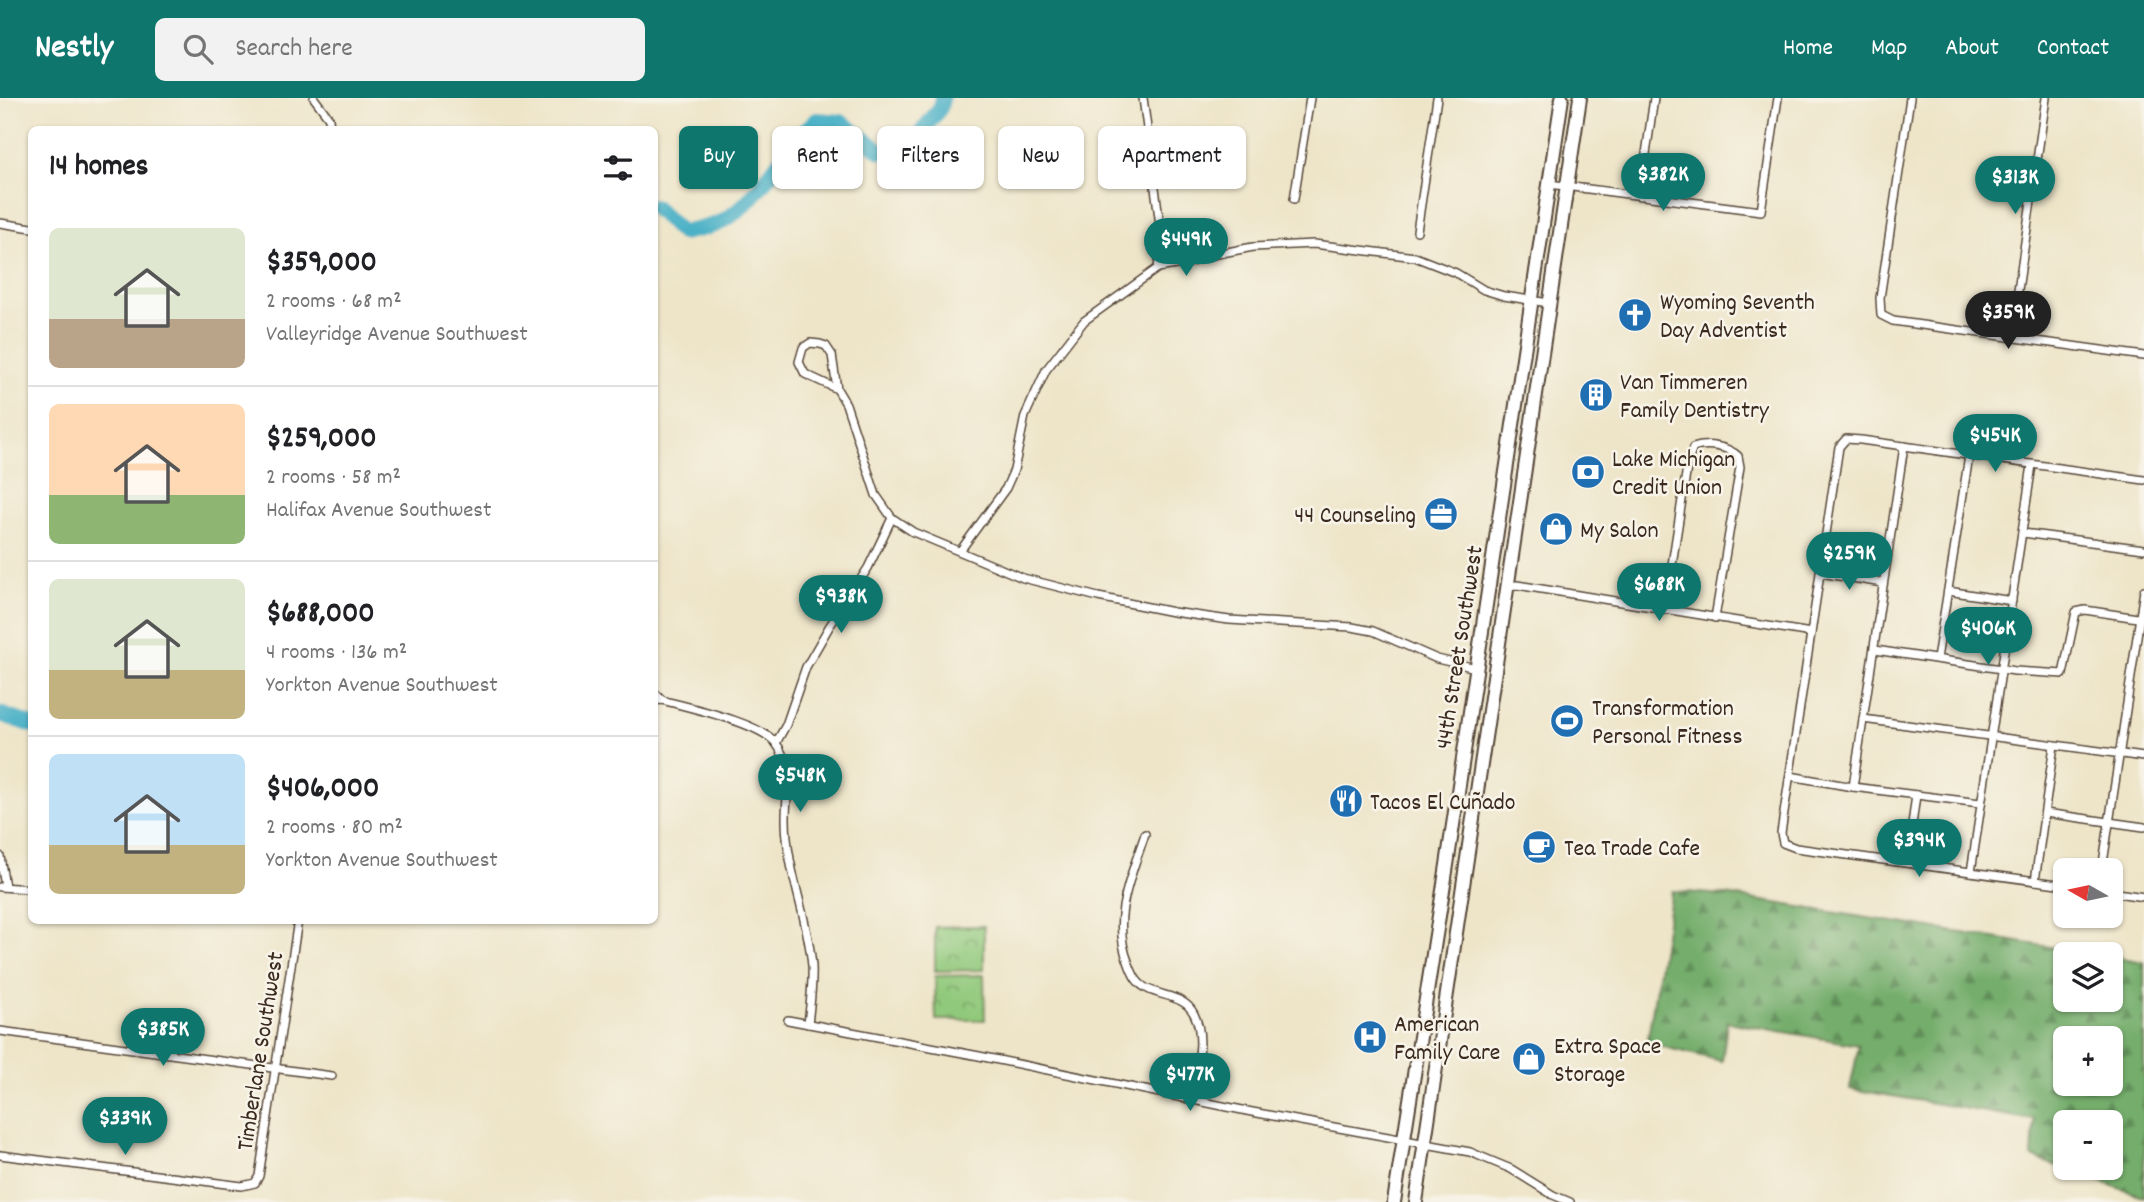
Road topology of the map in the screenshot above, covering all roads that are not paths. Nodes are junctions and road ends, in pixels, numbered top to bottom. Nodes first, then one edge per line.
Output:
1 (314, 98) edge
2 (1143, 98) edge
3 (1310, 98) edge
4 (1437, 98) edge
5 (1562, 98) edge
6 (1580, 98) edge
7 (1654, 98) edge
8 (1778, 98) edge
9 (1910, 98) edge
10 (2046, 98) edge
11 (330, 126) edge
12 (1549, 184) junction
13 (1567, 186) junction
14 (1640, 196) junction
15 (1294, 199) dead end
16 (0, 223) edge
17 (28, 227) edge
18 (1417, 231) dead end
19 (1158, 268) junction
20 (1531, 300) junction
21 (1549, 303) junction
22 (2011, 338) junction
23 (2144, 356) edge
24 (837, 390) junction
25 (1516, 402) junction
26 (1533, 411) junction
27 (1904, 446) junction
28 (1969, 456) junction
29 (2032, 465) junction
30 (2144, 480) edge
31 (892, 518) junction
32 (2023, 533) junction
33 (2144, 549) edge
34 (960, 551) junction
35 (1820, 573) junction
36 (1489, 578) junction
37 (1883, 583) junction
38 (1507, 586) junction
39 (2144, 590) edge
40 (1948, 591) junction
41 (2012, 601) junction
42 (1665, 610) junction
43 (1715, 618) junction
44 (2142, 619) edge
45 (1811, 633) junction
46 (1478, 650) junction
47 (1875, 650) junction
48 (1937, 659) junction
49 (1476, 668) junction
50 (2002, 669) junction
51 (1494, 672) junction
52 (1491, 697) junction
53 (658, 701) edge
54 (1863, 719) junction
55 (1992, 736) junction
56 (776, 743) junction
57 (2054, 745) junction
58 (2120, 754) junction
59 (2144, 757) edge
60 (1790, 776) junction
61 (1458, 783) junction
62 (1853, 787) junction
63 (1916, 795) junction
64 (1474, 802) junction
65 (1980, 803) junction
66 (2045, 813) junction
67 (2109, 823) junction
68 (2144, 827) edge
69 (1146, 834) dead end
70 (0, 856) edge
71 (2104, 858) edge
72 (1907, 863) junction
73 (1970, 872) junction
74 (2035, 881) junction
75 (2053, 883) edge
76 (2, 887) edge
77 (28, 889) edge
78 (2123, 894) edge
79 (2144, 897) edge
80 (297, 924) edge
81 (1436, 936) junction
82 (1454, 949) junction
83 (788, 1020) dead end
84 (808, 1024) junction
85 (0, 1031) edge
86 (276, 1068) junction
87 (332, 1076) dead end
88 (1191, 1099) junction
89 (1404, 1140) junction
90 (1424, 1143) junction
91 (0, 1155) edge
92 (1394, 1202) edge
93 (1416, 1202) edge
94 (1570, 1202) edge

1 - 11 street
2 - 19 street
3 - 15 street
4 - 18 street
5 - 12 main road, 44th Street Southwest
6 - 13 main road, 44th Street Southwest
7 - 14 street
8 - 14 street
9 - 22 street
10 - 22 street
12 - 13 street
12 - 20 main road, 44th Street Southwest
13 - 14 street
13 - 21 main road, 44th Street Southwest
16 - 17 street
19 - 20 street
19 - 34 street
20 - 21 street
20 - 25 main road, 44th Street Southwest
21 - 26 main road, 44th Street Southwest
22 - 23 street
24 - 24 street
24 - 31 street
25 - 26 main road
25 - 36 main road, 44th Street Southwest
26 - 38 main road, 44th Street Southwest
27 - 28 street
27 - 35 street
27 - 37 street
28 - 29 street
28 - 40 street
29 - 30 street
29 - 32 street
31 - 34 street
31 - 56 street
32 - 33 street
32 - 41 street
34 - 49 street
35 - 37 street
35 - 45 street
36 - 38 main road
36 - 46 main road, 44th Street Southwest
37 - 47 street
38 - 42 street
38 - 51 main road, 44th Street Southwest
39 - 44 street
40 - 41 street
40 - 48 street
41 - 50 street
42 - 43 street
42 - 43 street
43 - 45 street
44 - 50 street
44 - 58 street
45 - 60 street
46 - 49 main road, 44th Street Southwest
46 - 51 main road
47 - 48 street
47 - 54 street
48 - 50 street
49 - 52 main road
49 - 61 main road, 44th Street Southwest
50 - 55 street
51 - 52 main road, 44th Street Southwest
52 - 64 main road, 44th Street Southwest
53 - 56 street
54 - 55 street
54 - 62 street
55 - 57 street
55 - 65 street
56 - 84 street
57 - 58 street
57 - 66 street
58 - 59 street
58 - 67 street
60 - 62 street
60 - 72 street
61 - 64 main road
61 - 81 main road, 44th Street Southwest
62 - 63 street
63 - 65 street
63 - 72 street
64 - 82 main road, 44th Street Southwest
65 - 73 street
66 - 67 street
66 - 74 street
67 - 68 street
67 - 71 street
69 - 88 street
70 - 76 street
72 - 73 street
73 - 74 street
74 - 75 street
76 - 77 street
78 - 79 street
80 - 86 street, Timberlane Southwest
81 - 82 main road
81 - 89 main road, 44th Street Southwest
82 - 90 main road, 44th Street Southwest
83 - 84 street
84 - 88 street
85 - 86 street
86 - 87 street
86 - 91 street, Timberlane Southwest
88 - 89 street
89 - 90 street
89 - 92 main road, 44th Street Southwest
90 - 93 main road, 44th Street Southwest
90 - 94 street

